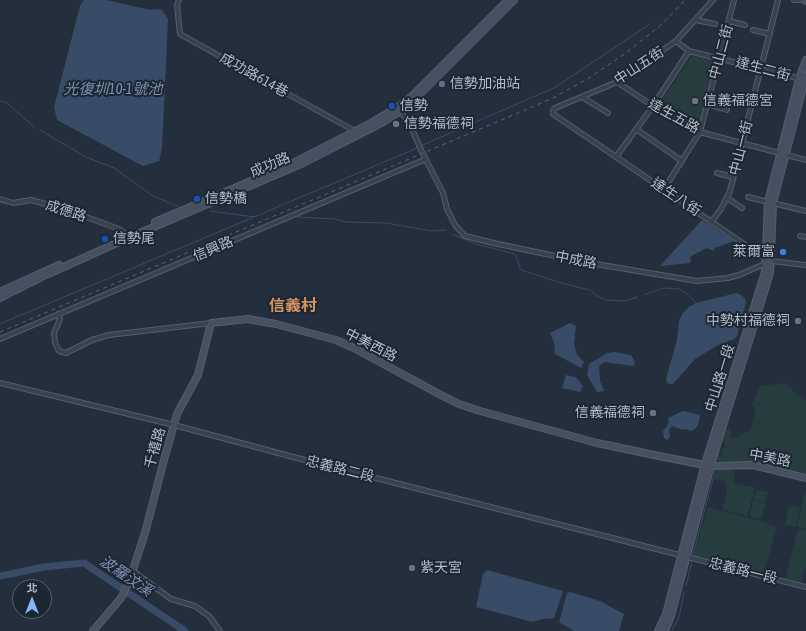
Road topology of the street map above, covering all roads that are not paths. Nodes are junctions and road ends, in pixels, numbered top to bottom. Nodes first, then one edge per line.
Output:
1 (179, 0) edge
2 (508, 0) edge
3 (514, 0) edge
4 (713, 0) edge
5 (734, 0) edge
6 (778, 0) edge
7 (794, 0) edge
8 (804, 0) edge
9 (696, 20) junction
10 (729, 21) junction
11 (715, 24) dead end
12 (745, 25) dead end
13 (753, 30) dead end
14 (770, 34) junction
15 (676, 41) junction
16 (689, 51) junction
17 (719, 58) junction
18 (806, 60) edge
19 (761, 69) junction
20 (804, 79) edge
21 (616, 82) junction
22 (582, 97) junction
23 (707, 104) junction
24 (653, 106) junction
25 (399, 109) junction
26 (726, 110) dead end
27 (553, 112) joint
28 (608, 113) dead end
29 (636, 129) junction
30 (700, 132) junction
31 (355, 134) junction
32 (742, 143) junction
33 (784, 153) junction
34 (616, 157) junction
35 (426, 159) junction
36 (806, 160) edge
37 (682, 161) junction
38 (717, 173) dead end
39 (734, 177) junction
40 (664, 189) junction
41 (727, 198) junction
42 (748, 198) dead end
43 (0, 199) edge
44 (771, 203) junction
45 (742, 208) dead end
46 (806, 211) edge
47 (712, 221) junction
48 (127, 236) junction
49 (800, 236) dead end
50 (806, 237) edge
51 (768, 261) junction
52 (806, 265) edge
53 (0, 292) edge
54 (0, 298) edge
55 (58, 314) junction
56 (211, 323) junction
57 (0, 339) edge
58 (0, 383) edge
59 (174, 425) junction
60 (708, 465) junction
61 (806, 478) edge
62 (683, 556) junction
63 (133, 571) junction
64 (806, 587) edge
65 (93, 631) edge
66 (220, 631) edge
67 (658, 631) edge
68 (665, 631) edge

1 - 31 street, 成功路614巷
2 - 25 street, 成功路
3 - 25 street, 成功路
4 - 9 street, 中山五街
5 - 10 street, 中山二街
6 - 14 street, 中山一街
7 - 8 street
9 - 11 street
9 - 15 street, 中山五街
10 - 12 street
10 - 17 street, 中山二街
13 - 14 street
14 - 19 street, 中山一街
15 - 16 street, 達生二街
15 - 21 street, 中山五街
16 - 17 street, 達生二街
16 - 24 street
17 - 19 street, 達生二街
17 - 23 street, 中山二街
18 - 20 street, 中山路一段
19 - 20 street, 達生二街
19 - 32 street, 中山一街
20 - 33 street, 中山路一段
21 - 22 street, 中山五街
21 - 24 street, 達生五路
22 - 27 street, 中山五街
22 - 28 street
23 - 26 street
23 - 30 street, 中山二街
24 - 29 street
24 - 30 street, 達生五路
25 - 31 street, 成功路
25 - 35 street, 中成路
27 - 34 street, 達生八街
29 - 34 street
29 - 37 street
30 - 32 street, 達生五路
30 - 37 street, 中山二街
31 - 48 street, 成功路
32 - 33 street, 達生五路
32 - 39 street, 中山一街
33 - 36 street, 達生五路
33 - 44 street, 中山路一段
34 - 40 street, 達生八街
35 - 51 street, 中成路
35 - 55 street, 信興路
37 - 40 street, 中山二街
38 - 39 street
39 - 41 street, 中山一街
40 - 47 street, 達生八街
41 - 45 street
41 - 47 street, 中山一街
42 - 44 street
43 - 48 street, 成德路
44 - 46 street
44 - 51 street, 中山路一段
47 - 51 street, 達生八街
48 - 53 street, 成功路
48 - 54 street, 成功路
49 - 50 street
51 - 52 street, 達生八街
51 - 60 street, 中山路一段
55 - 56 street, 中美西路
55 - 57 street, 信興路
56 - 59 street, 千禧路
56 - 60 street, 中美西路
58 - 59 street, 忠義路二段
59 - 62 street, 忠義路二段
59 - 63 street, 千禧路
60 - 61 street, 中美路
60 - 62 street, 中山路一段
62 - 64 street, 忠義路一段
62 - 67 street, 中山路一段
62 - 68 street, 中山路一段
63 - 65 street, 千禧路
63 - 66 street

